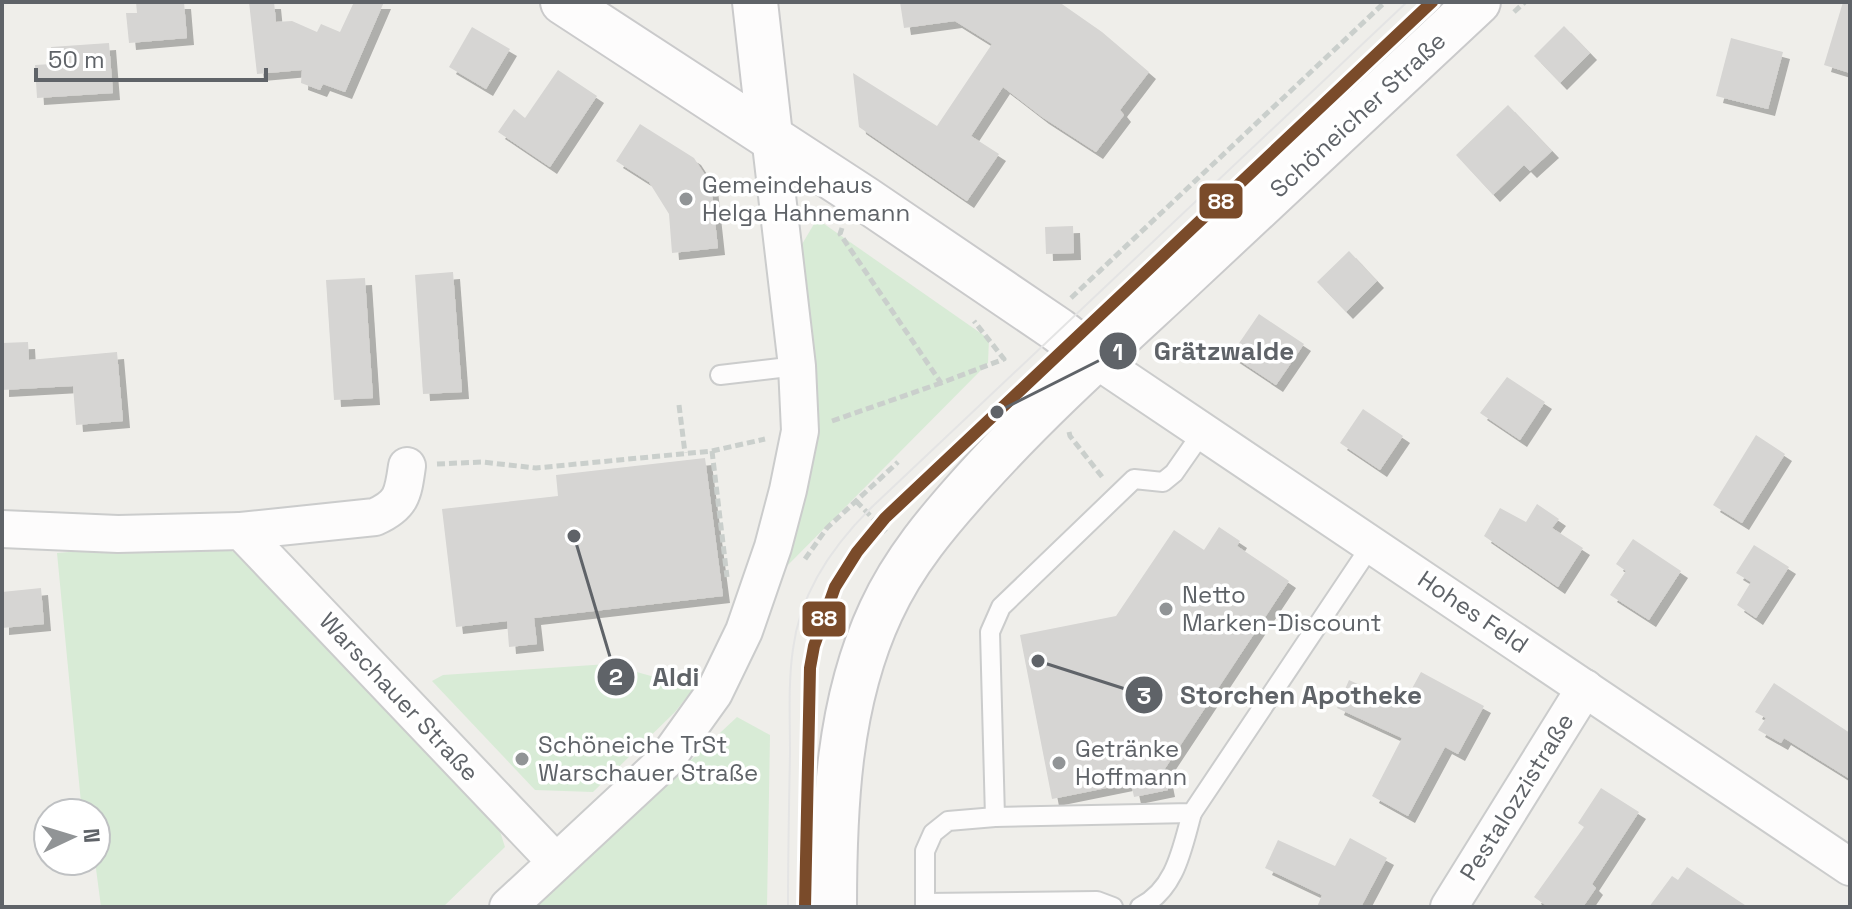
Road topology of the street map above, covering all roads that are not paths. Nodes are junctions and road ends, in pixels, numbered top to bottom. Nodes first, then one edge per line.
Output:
1 (563, 2) edge
2 (755, 2) edge
3 (1478, 2) edge
4 (770, 136) junction
5 (1095, 359) junction
6 (797, 366) junction
7 (720, 375) dead end
8 (1204, 430) junction
9 (407, 466) road end
10 (2, 529) edge
11 (241, 531) junction
12 (1372, 544) junction
13 (1585, 688) junction
14 (1192, 813) junction
15 (995, 817) junction
16 (556, 862) junction
17 (1850, 867) edge
18 (925, 905) edge
19 (508, 907) edge
20 (834, 907) edge
21 (1113, 907) edge
22 (1140, 907) edge
23 (1449, 907) edge

1 - 4 main road
2 - 4 main road
3 - 5 main road, Schöneicher Straße
4 - 5 main road
4 - 6 street
5 - 8 street, Hohes Feld
5 - 20 main road, Schöneicher Straße
6 - 7 lane
6 - 16 street
8 - 12 street, Hohes Feld
8 - 15 lane
9 - 11 street
10 - 11 street
11 - 16 street, Warschauer Straße
12 - 13 street, Hohes Feld
12 - 14 lane
13 - 17 street, Hohes Feld
13 - 23 street, Pestalozzistraße
14 - 15 lane
14 - 22 lane
15 - 18 lane
16 - 19 street
18 - 21 lane

